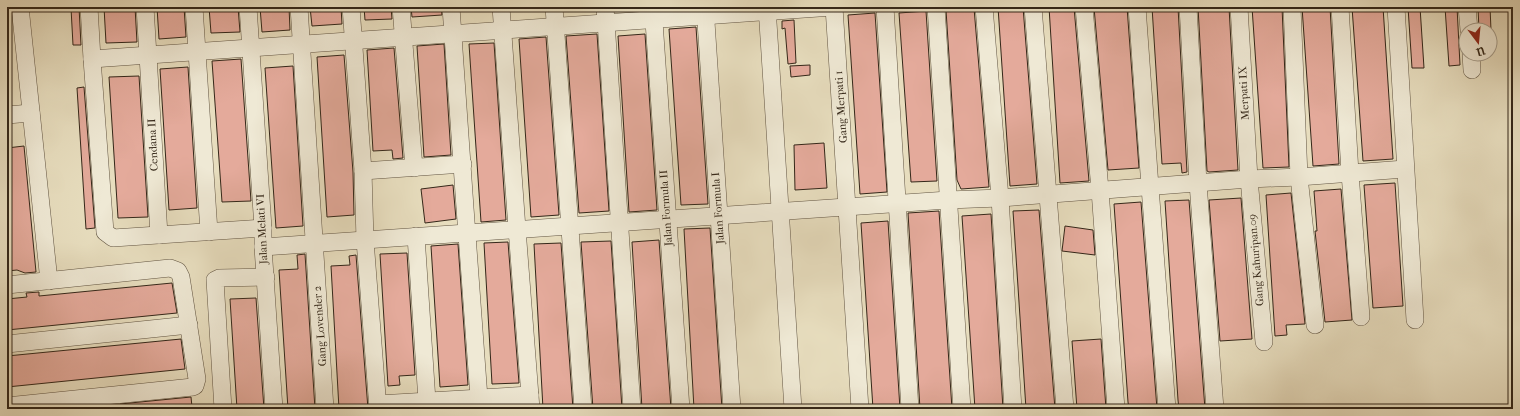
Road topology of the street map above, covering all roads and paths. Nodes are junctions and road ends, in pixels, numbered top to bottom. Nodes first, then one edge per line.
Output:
1 (20, 7) edge
2 (89, 7) edge
3 (145, 7) edge
4 (194, 7) edge
5 (248, 7) edge
6 (299, 7) edge
7 (351, 7) edge
8 (401, 7) edge
9 (451, 7) edge
10 (501, 7) edge
11 (554, 7) edge
12 (834, 7) edge
13 (885, 7) edge
14 (936, 7) edge
15 (984, 7) edge
16 (1033, 7) edge
17 (1084, 7) edge
18 (1137, 7) edge
19 (1188, 7) edge
20 (1239, 7) edge
21 (1292, 7) edge
22 (1340, 7) edge
23 (1396, 7) edge
24 (1467, 7) edge
25 (767, 9) edge
26 (705, 11) edge
27 (654, 13) edge
28 (606, 15) edge
29 (1468, 22) edge
30 (556, 27) junction
31 (503, 30) junction
32 (453, 34) junction
33 (404, 38) junction
34 (353, 41) junction
35 (302, 45) junction
36 (251, 48) junction
37 (197, 52) junction
38 (148, 56) junction
39 (92, 59) junction
40 (31, 113) junction
41 (7, 115) edge
42 (463, 164) junction
43 (414, 168) junction
44 (1405, 169) junction
45 (363, 171) junction
46 (1350, 173) junction
47 (1299, 177) junction
48 (1249, 179) junction
49 (1198, 183) junction
50 (1150, 187) junction
51 (1100, 190) junction
52 (1049, 193) junction
53 (1000, 198) junction
54 (948, 200) junction
55 (897, 204) junction
56 (847, 207) junction
57 (780, 211) junction
58 (718, 216) junction
59 (667, 219) junction
60 (618, 222) junction
61 (569, 226) junction
62 (263, 228) junction
63 (517, 230) junction
64 (208, 232) junction
65 (466, 233) junction
66 (159, 235) junction
67 (416, 236) junction
68 (366, 240) junction
69 (314, 243) junction
70 (263, 247) junction
71 (266, 277) junction
72 (49, 281) junction
73 (7, 285) edge
74 (1361, 317) dead end
75 (1415, 320) dead end
76 (188, 325) junction
77 (1315, 325) dead end
78 (1264, 342) dead end
79 (7, 344) edge
80 (479, 398) junction
81 (427, 401) junction
82 (531, 402) edge
83 (60, 405) edge
84 (7, 406) edge
85 (378, 407) edge
86 (223, 409) edge
87 (274, 409) edge
88 (325, 409) edge
89 (583, 409) edge
90 (632, 409) edge
91 (681, 409) edge
92 (732, 409) edge
93 (793, 409) edge
94 (860, 409) edge
95 (910, 409) edge
96 (962, 409) edge
97 (1013, 409) edge
98 (1065, 409) edge
99 (1116, 409) edge
100 (1168, 409) edge
101 (1215, 409) edge

1 - 40 street
2 - 39 street
3 - 38 street, Cendana II
4 - 37 street
5 - 36 street, Jalan Melati VI
6 - 35 street, Gang Lovender 2
7 - 34 street
8 - 33 street
9 - 32 street
10 - 31 street
11 - 30 street
12 - 25 street
12 - 56 street, Gang Merpati 1
13 - 55 street
14 - 54 street
15 - 53 street
16 - 52 street
17 - 51 street
18 - 50 street
19 - 49 street
20 - 48 street, Merpati IX
21 - 47 street
22 - 46 street
23 - 44 street
24 - 29 street
25 - 26 street
25 - 57 street
26 - 27 street
26 - 58 street, Jalan Formula I
27 - 28 street
27 - 59 street, Jalan Formula II
28 - 30 street
28 - 60 street
30 - 31 street
30 - 61 street
31 - 32 street
31 - 63 street
32 - 33 street
32 - 42 street
33 - 34 street
33 - 43 street
34 - 35 street
34 - 45 street
35 - 36 street
35 - 69 street, Gang Lovender 2
36 - 37 street
36 - 62 street, Jalan Melati VI
37 - 38 street
37 - 64 street
38 - 39 street
38 - 66 street, Cendana II
39 - 66 street
40 - 41 street
40 - 72 street
42 - 43 street
42 - 65 street
43 - 45 street
44 - 46 street
44 - 75 street
45 - 68 street
46 - 47 street
46 - 74 street
47 - 48 street
47 - 77 street
48 - 49 street
48 - 78 street, Gang Kahuripan.09
49 - 50 street
49 - 101 street
50 - 51 street
50 - 100 street
51 - 52 street
51 - 99 street
52 - 53 street
52 - 98 street
53 - 54 street
53 - 97 street
54 - 55 street
54 - 96 street
55 - 56 street
55 - 95 street
56 - 57 street
56 - 94 street, Gang Merpati 1
57 - 58 street
57 - 93 street
58 - 59 street
58 - 92 street, Jalan Formula I
59 - 60 street
59 - 91 street, Jalan Formula II
60 - 61 street
60 - 90 street
61 - 63 street
61 - 89 street
62 - 64 street
62 - 70 street, Jalan Melati VI
63 - 65 street
63 - 82 street
64 - 66 street
65 - 67 street
65 - 80 street
67 - 68 street
67 - 81 street
68 - 69 street
68 - 85 street
69 - 70 street
69 - 88 street, Gang Lovender 2
70 - 71 street, Jalan Melati VI
71 - 86 street
71 - 87 street, Jalan Melati VI
72 - 73 street
72 - 76 street
76 - 79 street
76 - 83 street
80 - 81 street
80 - 82 street
81 - 85 street
83 - 84 street

